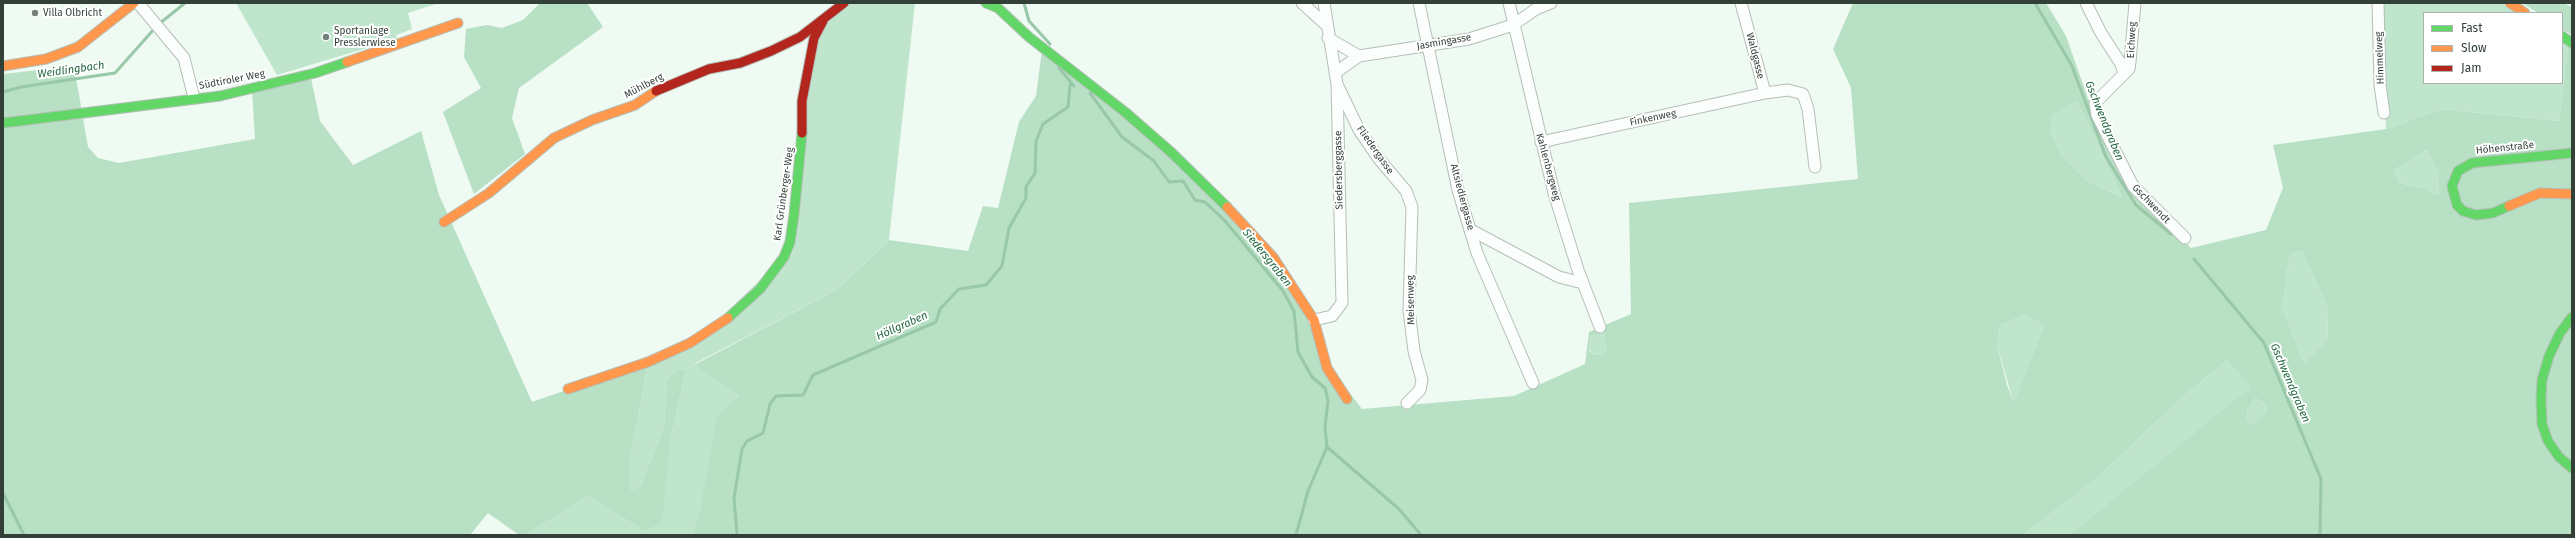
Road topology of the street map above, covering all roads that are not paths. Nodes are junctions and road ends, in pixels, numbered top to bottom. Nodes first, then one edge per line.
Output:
1 (134, 3) edge
2 (138, 3) edge
3 (844, 3) edge
4 (986, 3) edge
5 (1302, 3) edge
6 (1324, 3) edge
7 (1419, 3) edge
8 (1509, 3) edge
9 (1551, 3) edge
10 (1741, 3) edge
11 (2086, 3) edge
12 (2135, 3) edge
13 (2378, 3) edge
14 (2510, 3) edge
15 (998, 6) edge
16 (2524, 12) edge
17 (823, 20) junction
18 (458, 23) dead end
19 (1326, 25) junction
20 (1513, 25) junction
21 (2563, 37) edge
22 (1328, 38) junction
23 (2572, 43) edge
24 (1427, 45) junction
25 (1359, 56) junction
26 (3, 66) edge
27 (2124, 74) junction
28 (1336, 79) junction
29 (1764, 93) junction
30 (194, 98) junction
31 (2384, 113) dead end
32 (3, 123) edge
33 (1541, 142) junction
34 (2572, 153) edge
35 (1815, 166) dead end
36 (1406, 191) joint
37 (2572, 194) edge
38 (444, 222) dead end
39 (1471, 230) junction
40 (2185, 238) dead end
41 (1583, 282) junction
42 (2572, 317) edge
43 (1314, 320) junction
44 (1600, 326) dead end
45 (1533, 383) dead end
46 (568, 389) dead end
47 (1347, 399) dead end
48 (1408, 403) dead end
49 (2572, 468) edge

1 - 26 street
2 - 30 street
3 - 17 street, Mühlberg
4 - 15 street
5 - 19 street
6 - 19 street, Siedersberggasse
7 - 24 street, Altsiedlergasse
8 - 20 street, Kahlenbergweg
9 - 20 street, Jasmingasse
10 - 29 street, Waldgasse
11 - 27 street
12 - 27 street, Eichweg
13 - 31 street, Himmelweg
14 - 16 street
15 - 43 street
17 - 38 street, Mühlberg
17 - 46 street, Karl Grünberger-Weg
18 - 30 street, Südtiroler Weg
19 - 22 street, Siedersberggasse
20 - 24 street, Jasmingasse
20 - 33 street, Kahlenbergweg
21 - 23 street
22 - 25 street
22 - 28 street, Siedersberggasse
24 - 25 street, Jasmingasse
24 - 39 street, Altsiedlergasse
25 - 28 street, Jasmingasse
27 - 40 street, Gschwendt
28 - 36 street, Fliedergasse
28 - 43 street, Siedersberggasse
29 - 33 street, Finkenweg
29 - 35 street, Waldgasse
30 - 32 street, Südtiroler Weg
33 - 41 street, Kahlenbergweg
34 - 37 street, Höhenstraße
36 - 48 street, Meisenweg
39 - 41 street
39 - 45 street, Altsiedlergasse
41 - 44 street, Kahlenbergweg
42 - 49 street
43 - 47 street

